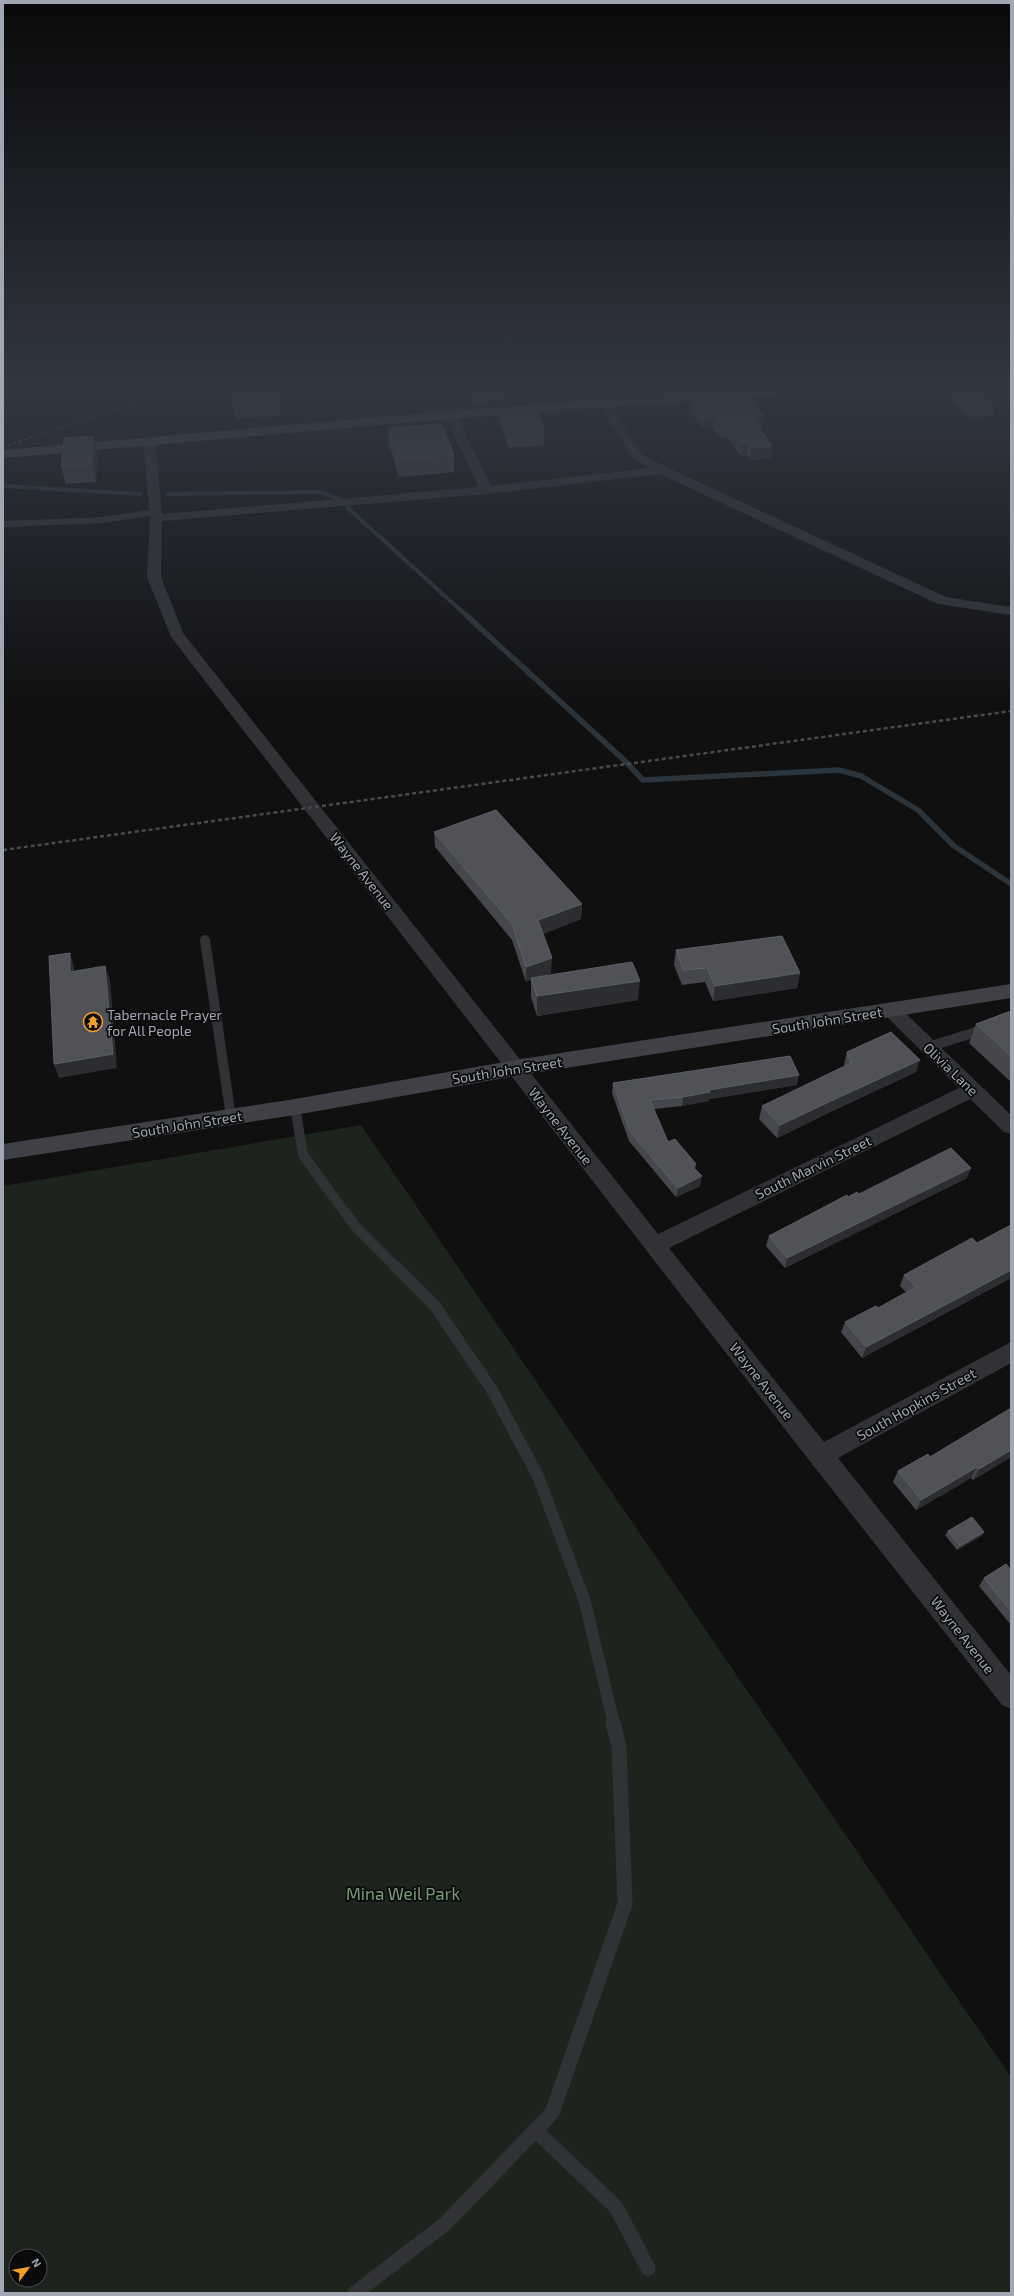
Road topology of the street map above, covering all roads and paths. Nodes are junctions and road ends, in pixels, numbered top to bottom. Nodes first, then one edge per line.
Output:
1 (154, 493) edge
2 (445, 493) edge
3 (712, 493) edge
4 (156, 515) junction
5 (3, 524) edge
6 (1011, 611) edge
7 (205, 940) dead end
8 (1011, 991) edge
9 (891, 1010) junction
10 (1011, 1022) edge
11 (928, 1047) junction
12 (515, 1068) junction
13 (972, 1090) junction
14 (295, 1107) junction
15 (231, 1117) junction
16 (1011, 1127) edge
17 (3, 1152) edge
18 (655, 1245) junction
19 (1011, 1352) edge
20 (820, 1456) junction
21 (1011, 1696) edge
22 (536, 2131) junction
23 (648, 2268) dead end
24 (356, 2293) edge

1 - 4 street, Wayne Avenue
2 - 4 street
3 - 6 street
4 - 5 lane
4 - 12 street, Wayne Avenue
7 - 15 lane
8 - 9 street, South John Street
9 - 11 street, Olivia Lane
9 - 12 street, South John Street
10 - 11 lane
11 - 13 street, Olivia Lane
12 - 14 street, South John Street
12 - 18 street, Wayne Avenue
13 - 16 street, Olivia Lane
13 - 18 street, South Marvin Street
14 - 15 street, South John Street
14 - 22 lane
15 - 17 street, South John Street
18 - 20 street, Wayne Avenue
19 - 20 street, South Hopkins Street
20 - 21 street, Wayne Avenue
22 - 23 lane
22 - 24 lane

